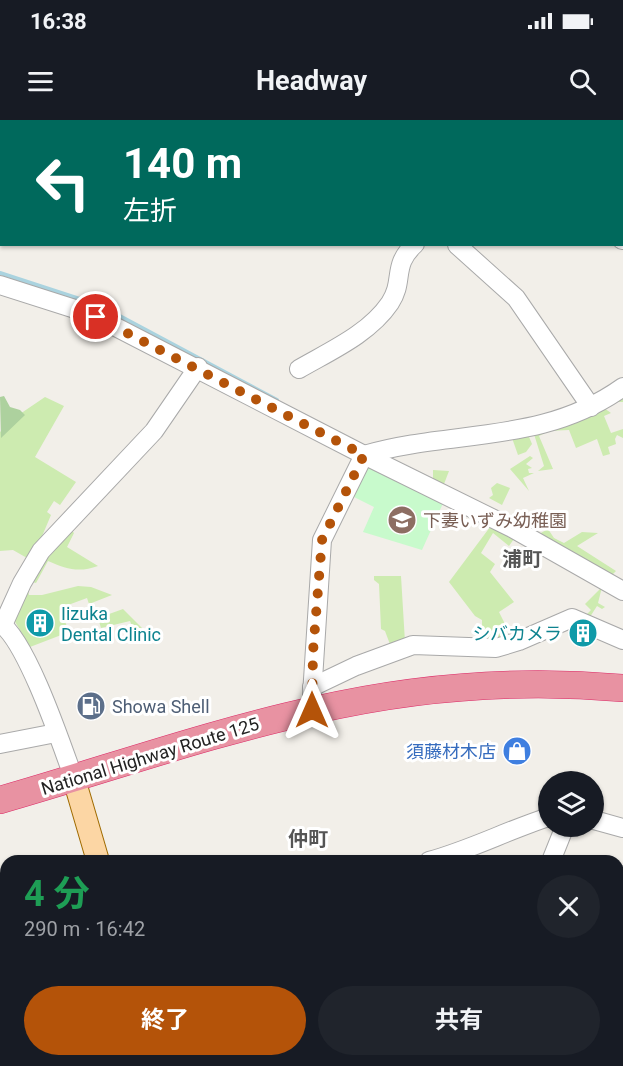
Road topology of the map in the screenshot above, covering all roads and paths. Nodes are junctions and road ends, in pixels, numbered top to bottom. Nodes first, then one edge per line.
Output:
1 (413, 246) edge
2 (457, 246) edge
3 (0, 285) edge
4 (198, 367) junction
5 (299, 369) dead end
6 (623, 387) edge
7 (591, 407) junction
8 (364, 455) junction
9 (623, 591) edge
10 (2, 624) edge
11 (623, 640) edge
12 (623, 688) edge
13 (312, 699) junction
14 (56, 733) junction
15 (0, 744) edge
16 (74, 779) junction
17 (0, 800) edge
18 (538, 821) edge
19 (604, 823) edge
20 (623, 828) edge
21 (561, 837) edge
22 (96, 855) edge
23 (451, 855) edge
24 (553, 855) edge

1 - 5 street
2 - 7 street
3 - 4 street
4 - 8 street
4 - 10 street
6 - 7 street
7 - 8 street
8 - 9 street
8 - 13 street
10 - 14 street
11 - 13 street
12 - 13 highway, National Highway Route 125
13 - 16 highway, National Highway Route 125
14 - 15 street
14 - 16 street
16 - 17 highway, National Highway Route 125
16 - 22 main road
18 - 23 street
19 - 20 street
21 - 24 street

